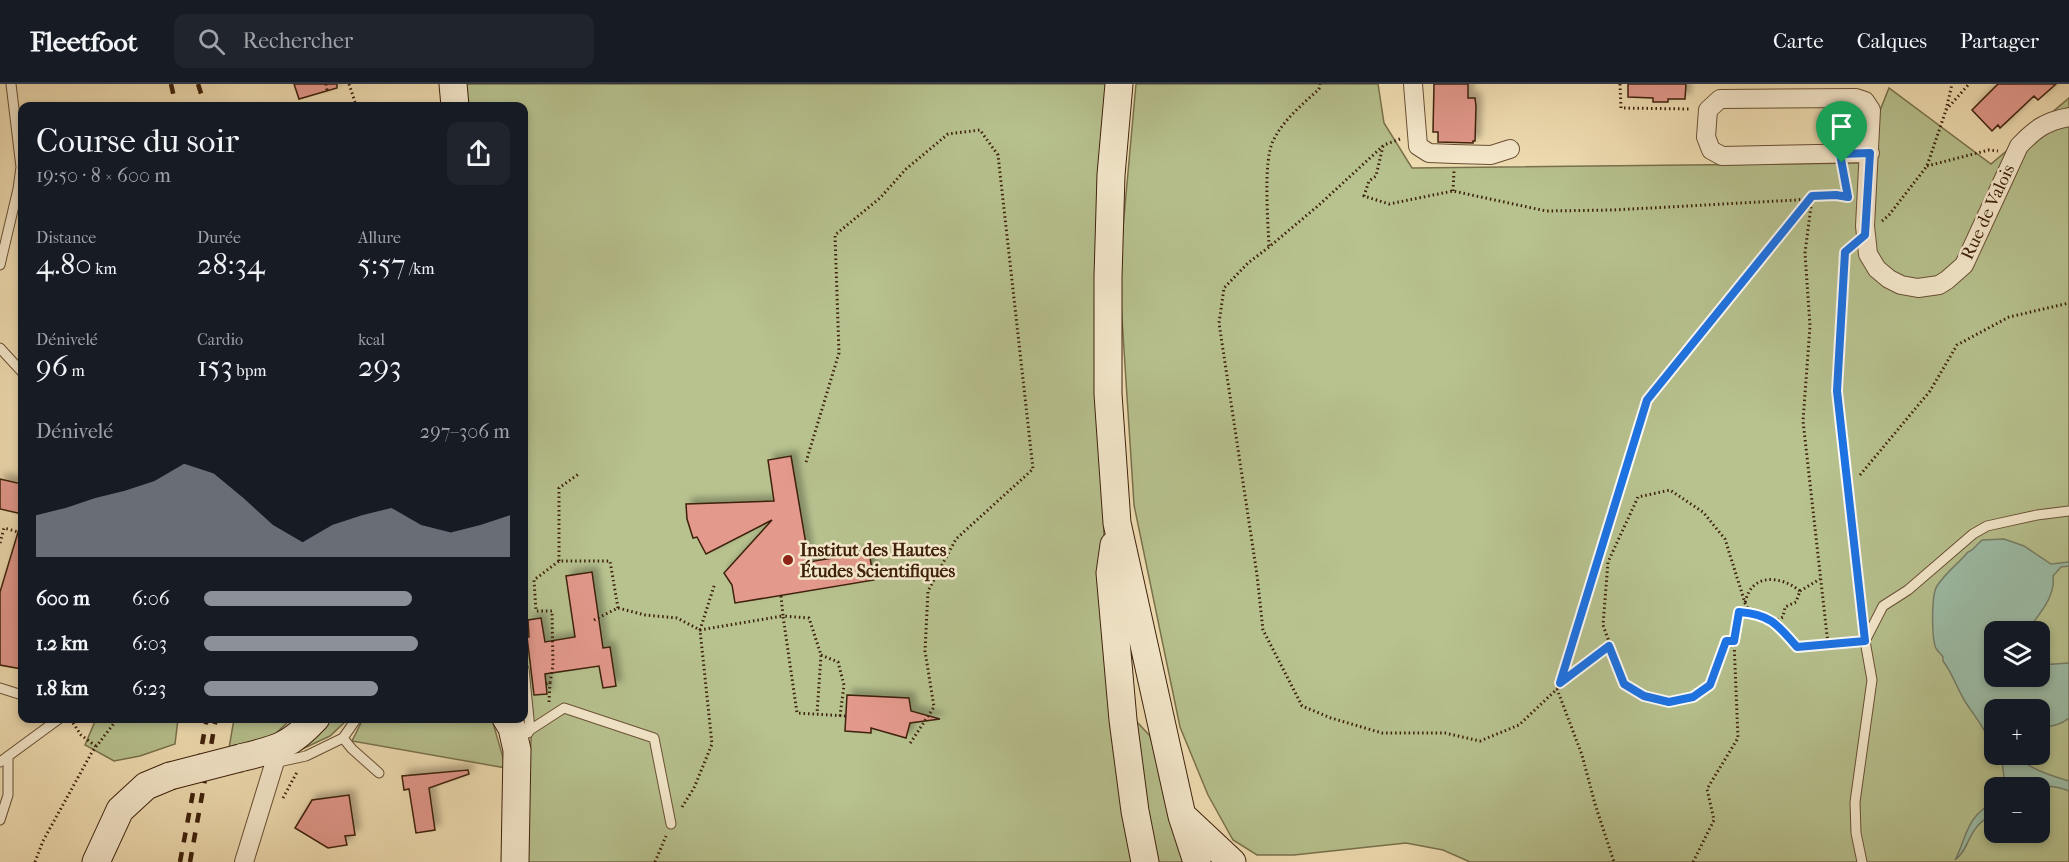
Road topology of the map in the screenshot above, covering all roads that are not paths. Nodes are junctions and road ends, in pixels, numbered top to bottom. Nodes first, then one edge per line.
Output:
1 (11, 84) edge
2 (453, 84) edge
3 (1119, 84) edge
4 (1413, 84) edge
5 (455, 102) edge
6 (2069, 117) edge
7 (18, 142) edge
8 (1510, 149) dead end
9 (1870, 153) junction
10 (18, 189) edge
11 (1865, 235) junction
12 (0, 265) edge
13 (0, 348) edge
14 (18, 368) edge
15 (2069, 511) edge
16 (1117, 523) junction
17 (1865, 641) junction
18 (0, 688) edge
19 (18, 695) edge
20 (53, 723) edge
21 (311, 723) edge
22 (354, 723) edge
23 (509, 723) edge
24 (524, 723) edge
25 (344, 738) junction
26 (524, 740) junction
27 (276, 756) junction
28 (4, 759) edge
29 (379, 773) dead end
30 (1182, 816) junction
31 (0, 820) edge
32 (671, 824) road end
33 (96, 862) edge
34 (244, 862) edge
35 (515, 862) edge
36 (1145, 862) edge
37 (1197, 862) edge
38 (1232, 862) edge
39 (1862, 862) edge

1 - 7 lane
2 - 5 main road
3 - 16 main road
4 - 8 street
6 - 11 street, Rue de Valois
9 - 9 street, Rue de Valois
9 - 11 street, Rue de Valois
10 - 12 lane
11 - 17 lane
13 - 14 lane
15 - 17 lane
16 - 30 main road
16 - 36 main road
17 - 39 lane
18 - 19 lane
20 - 28 lane
21 - 27 main road
22 - 25 lane
23 - 26 main road
24 - 26 lane
25 - 27 lane
25 - 29 lane
26 - 32 lane
26 - 35 main road
27 - 33 main road, bridge
27 - 34 street
28 - 31 lane
30 - 37 main road
30 - 38 main road

